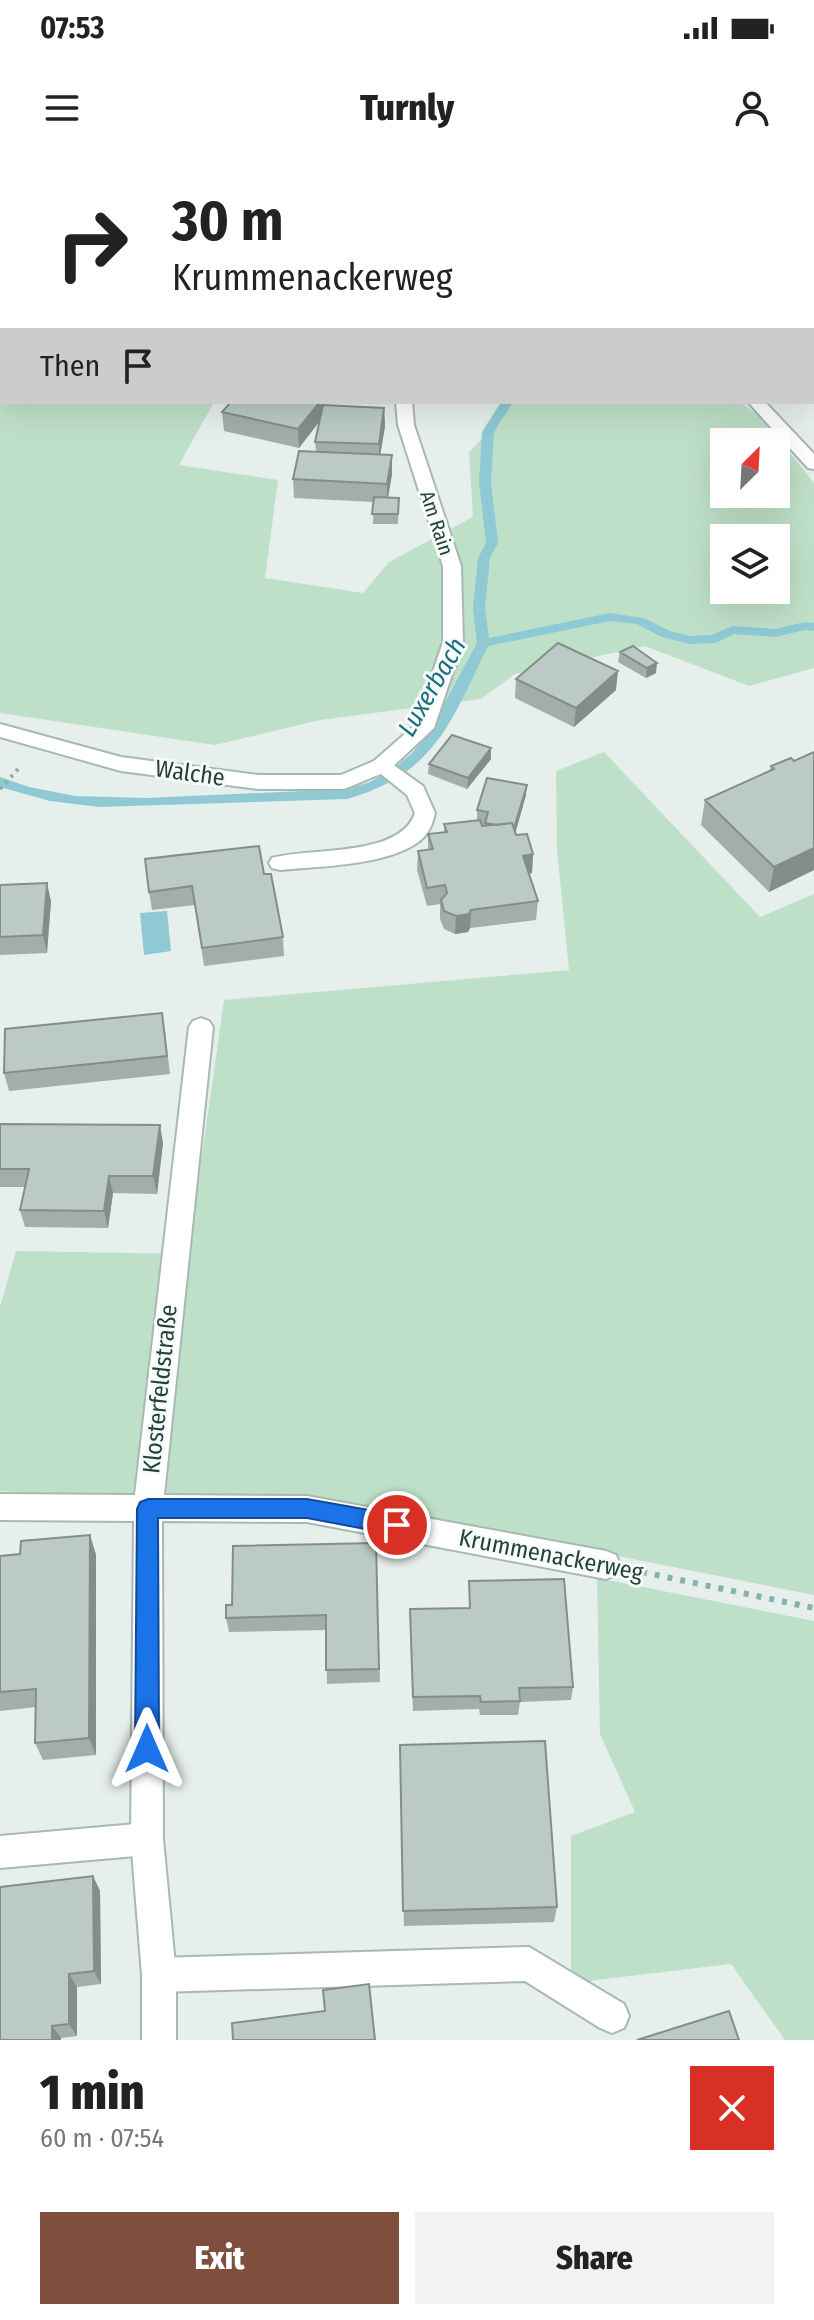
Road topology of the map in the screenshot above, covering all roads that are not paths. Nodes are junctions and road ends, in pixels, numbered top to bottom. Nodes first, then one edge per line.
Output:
1 (404, 404) edge
2 (758, 404) edge
3 (814, 464) edge
4 (0, 730) edge
5 (381, 766) junction
6 (280, 863) dead end
7 (201, 1027) dead end
8 (0, 1507) edge
9 (148, 1509) junction
10 (606, 1565) road end
11 (147, 1839) junction
12 (0, 1852) edge
13 (159, 1975) junction
14 (612, 2016) dead end
15 (159, 2040) edge

1 - 5 street, Am Rain
2 - 3 street
4 - 5 street, Walche
5 - 6 street
7 - 9 street, Klosterfeldstraße
8 - 9 street, Krummenackerweg
9 - 10 street, Krummenackerweg
9 - 11 street, Klosterfeldstraße
11 - 12 street
11 - 13 street, Klosterfeldstraße
13 - 14 street
13 - 15 street, Klosterfeldstraße

